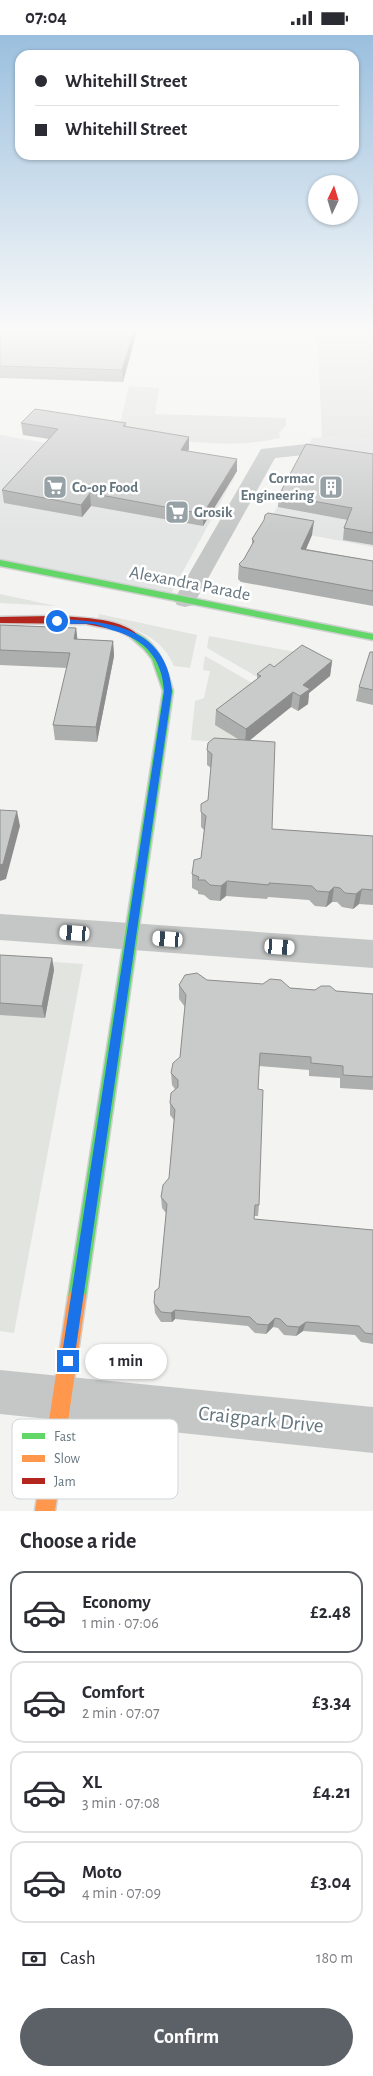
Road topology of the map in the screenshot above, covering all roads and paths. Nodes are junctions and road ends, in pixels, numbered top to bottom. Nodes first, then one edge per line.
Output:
1 (307, 449) edge
2 (0, 563) edge
3 (185, 599) junction
4 (0, 620) edge
5 (373, 637) edge
6 (0, 927) edge
7 (131, 937) junction
8 (373, 953) edge
9 (0, 1392) edge
10 (62, 1399) junction
11 (59, 1419) edge
12 (373, 1430) edge

1 - 3 street
2 - 3 street, Alexandra Parade
3 - 5 street, Alexandra Parade
4 - 7 street
6 - 7 street
7 - 8 street
7 - 10 street
9 - 10 street, Craigpark Drive
10 - 11 street
10 - 12 street, Craigpark Drive

